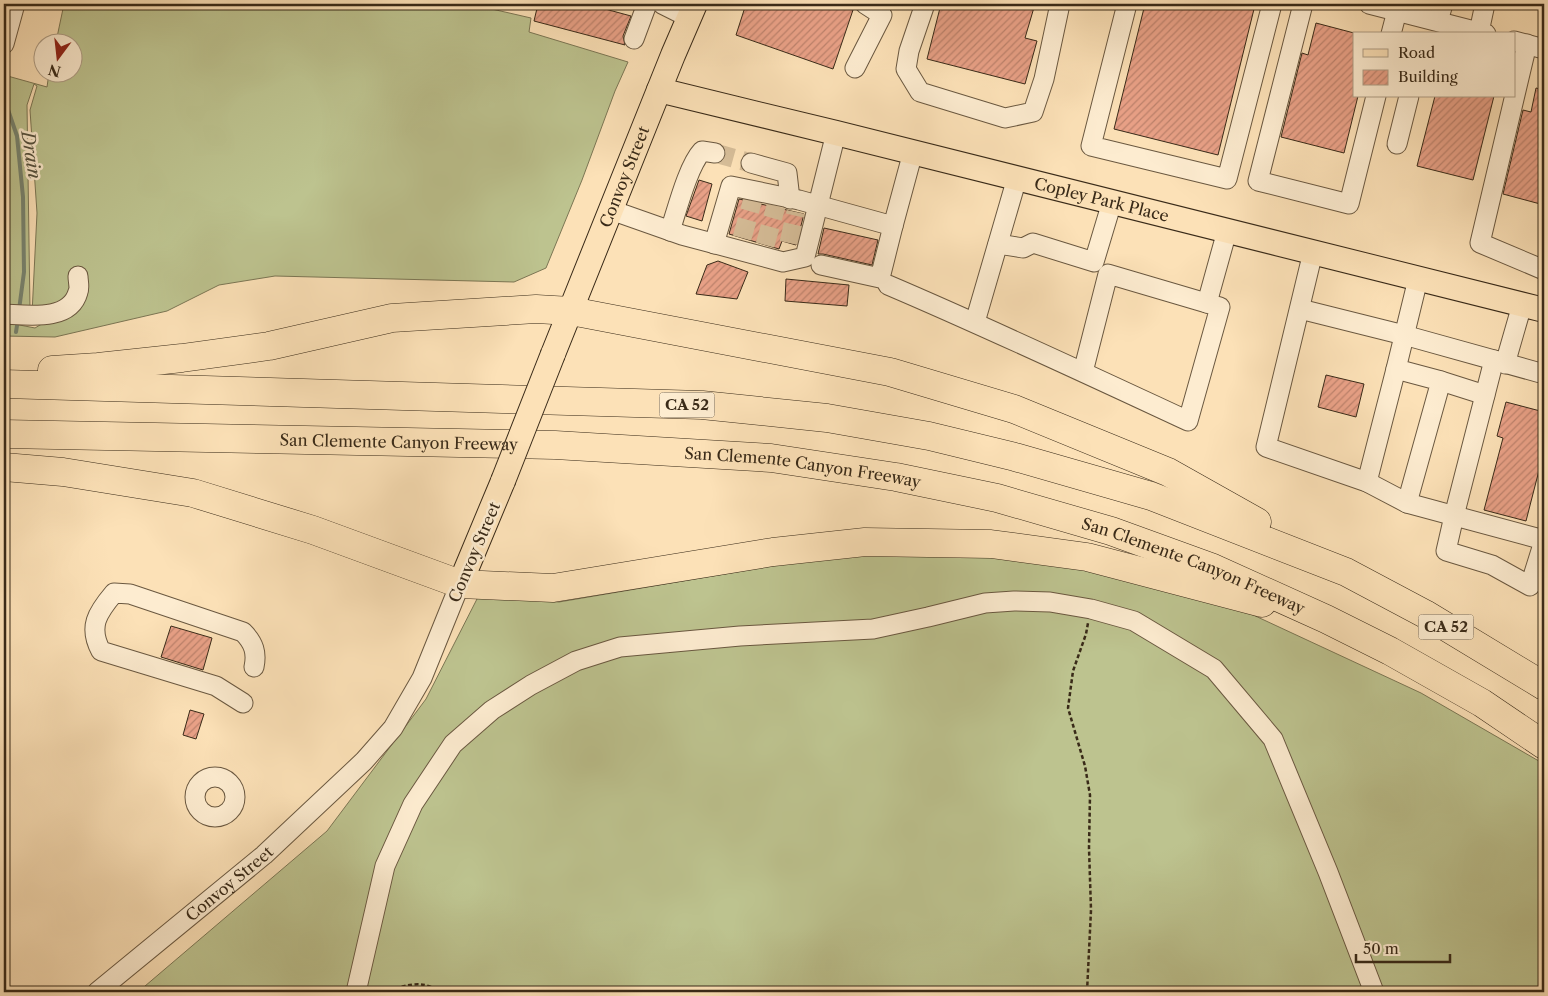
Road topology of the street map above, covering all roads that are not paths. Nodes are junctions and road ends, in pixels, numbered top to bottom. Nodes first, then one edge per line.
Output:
1 (15, 4) edge
2 (648, 4) edge
3 (662, 4) edge
4 (865, 4) edge
5 (925, 4) edge
6 (1060, 4) edge
7 (1128, 4) edge
8 (1272, 4) edge
9 (1303, 4) edge
10 (1370, 4) edge
11 (1485, 4) edge
12 (692, 10) edge
13 (1397, 11) junction
14 (1433, 19) edge
15 (1392, 32) edge
16 (1478, 32) edge
17 (1482, 32) edge
18 (634, 39) dead end
19 (4, 44) edge
20 (1529, 45) edge
21 (855, 68) dead end
22 (659, 90) junction
23 (1375, 98) edge
24 (1408, 98) edge
25 (1516, 98) edge
26 (1516, 98) edge
27 (836, 133) junction
28 (1397, 144) dead end
29 (913, 152) junction
30 (715, 153) tunnel mouth
31 (751, 163) tunnel mouth
32 (1018, 178) junction
33 (1112, 202) junction
34 (788, 203) junction
35 (817, 206) junction
36 (611, 210) junction
37 (893, 226) junction
38 (670, 231) junction
39 (1227, 231) junction
40 (788, 243) tunnel mouth
41 (714, 244) junction
42 (998, 244) junction
43 (1313, 252) junction
44 (783, 262) junction
45 (820, 266) dead end
46 (1544, 270) edge
47 (78, 276) dead end
48 (1418, 279) junction
49 (888, 285) dead end
50 (1207, 303) junction
51 (1533, 308) edge
52 (1300, 309) junction
53 (571, 311) junction
54 (12, 315) edge
55 (975, 322) junction
56 (1404, 335) junction
57 (1500, 362) junction
58 (1396, 369) junction
59 (1083, 372) junction
60 (4, 373) edge
61 (1544, 374) edge
62 (1440, 381) junction
63 (4, 384) edge
64 (1485, 395) junction
65 (4, 434) edge
66 (4, 468) edge
67 (1367, 482) junction
68 (1408, 502) junction
69 (1454, 516) junction
70 (1544, 540) edge
71 (1346, 572) junction
72 (460, 584) junction
73 (1326, 619) junction
74 (254, 667) dead end
75 (1544, 686) edge
76 (242, 703) dead end
77 (1544, 745) edge
78 (98, 992) edge
79 (356, 992) edge
80 (1374, 992) edge

1 - 19 street
2 - 18 street
3 - 12 street
4 - 21 street
5 - 6 street
7 - 8 street
9 - 23 street
10 - 13 street
11 - 17 street
12 - 22 main road, Convoy Street
13 - 14 street
13 - 15 street
14 - 16 street
20 - 25 street
22 - 27 main road, Copley Park Place
22 - 36 main road, Convoy Street
24 - 28 street
26 - 46 street
27 - 29 main road, Copley Park Place
27 - 35 street
29 - 32 main road, Copley Park Place
29 - 37 street
30 - 38 street
31 - 34 street
32 - 33 main road, Copley Park Place
32 - 42 street
33 - 39 main road, Copley Park Place
33 - 42 street
34 - 35 street
34 - 41 street
35 - 37 street
35 - 44 street
36 - 38 street
36 - 53 main road, Convoy Street
37 - 45 street
38 - 41 street
39 - 43 main road, Copley Park Place
39 - 50 street
40 - 44 street
41 - 44 street
42 - 55 street
43 - 48 main road, Copley Park Place
43 - 52 street
47 - 54 street
48 - 51 main road, Copley Park Place
48 - 56 street
49 - 55 street
50 - 59 street
50 - 59 street
51 - 57 street
52 - 56 street
52 - 67 street
53 - 60 highway
53 - 71 highway
53 - 72 main road, Convoy Street, bridge
55 - 59 street
56 - 57 street
56 - 58 street
57 - 61 street
57 - 64 street
58 - 62 street
58 - 67 street
62 - 64 street
62 - 68 street
63 - 71 highway, CA 52
64 - 69 street
65 - 73 highway, San Clemente Canyon Freeway / CA 52
66 - 72 highway
67 - 68 street
68 - 69 street
69 - 70 street
69 - 70 street
71 - 75 highway, CA 52
72 - 73 highway
72 - 78 street, Convoy Street
73 - 77 highway, San Clemente Canyon Freeway / CA 52
74 - 76 street
79 - 80 street

